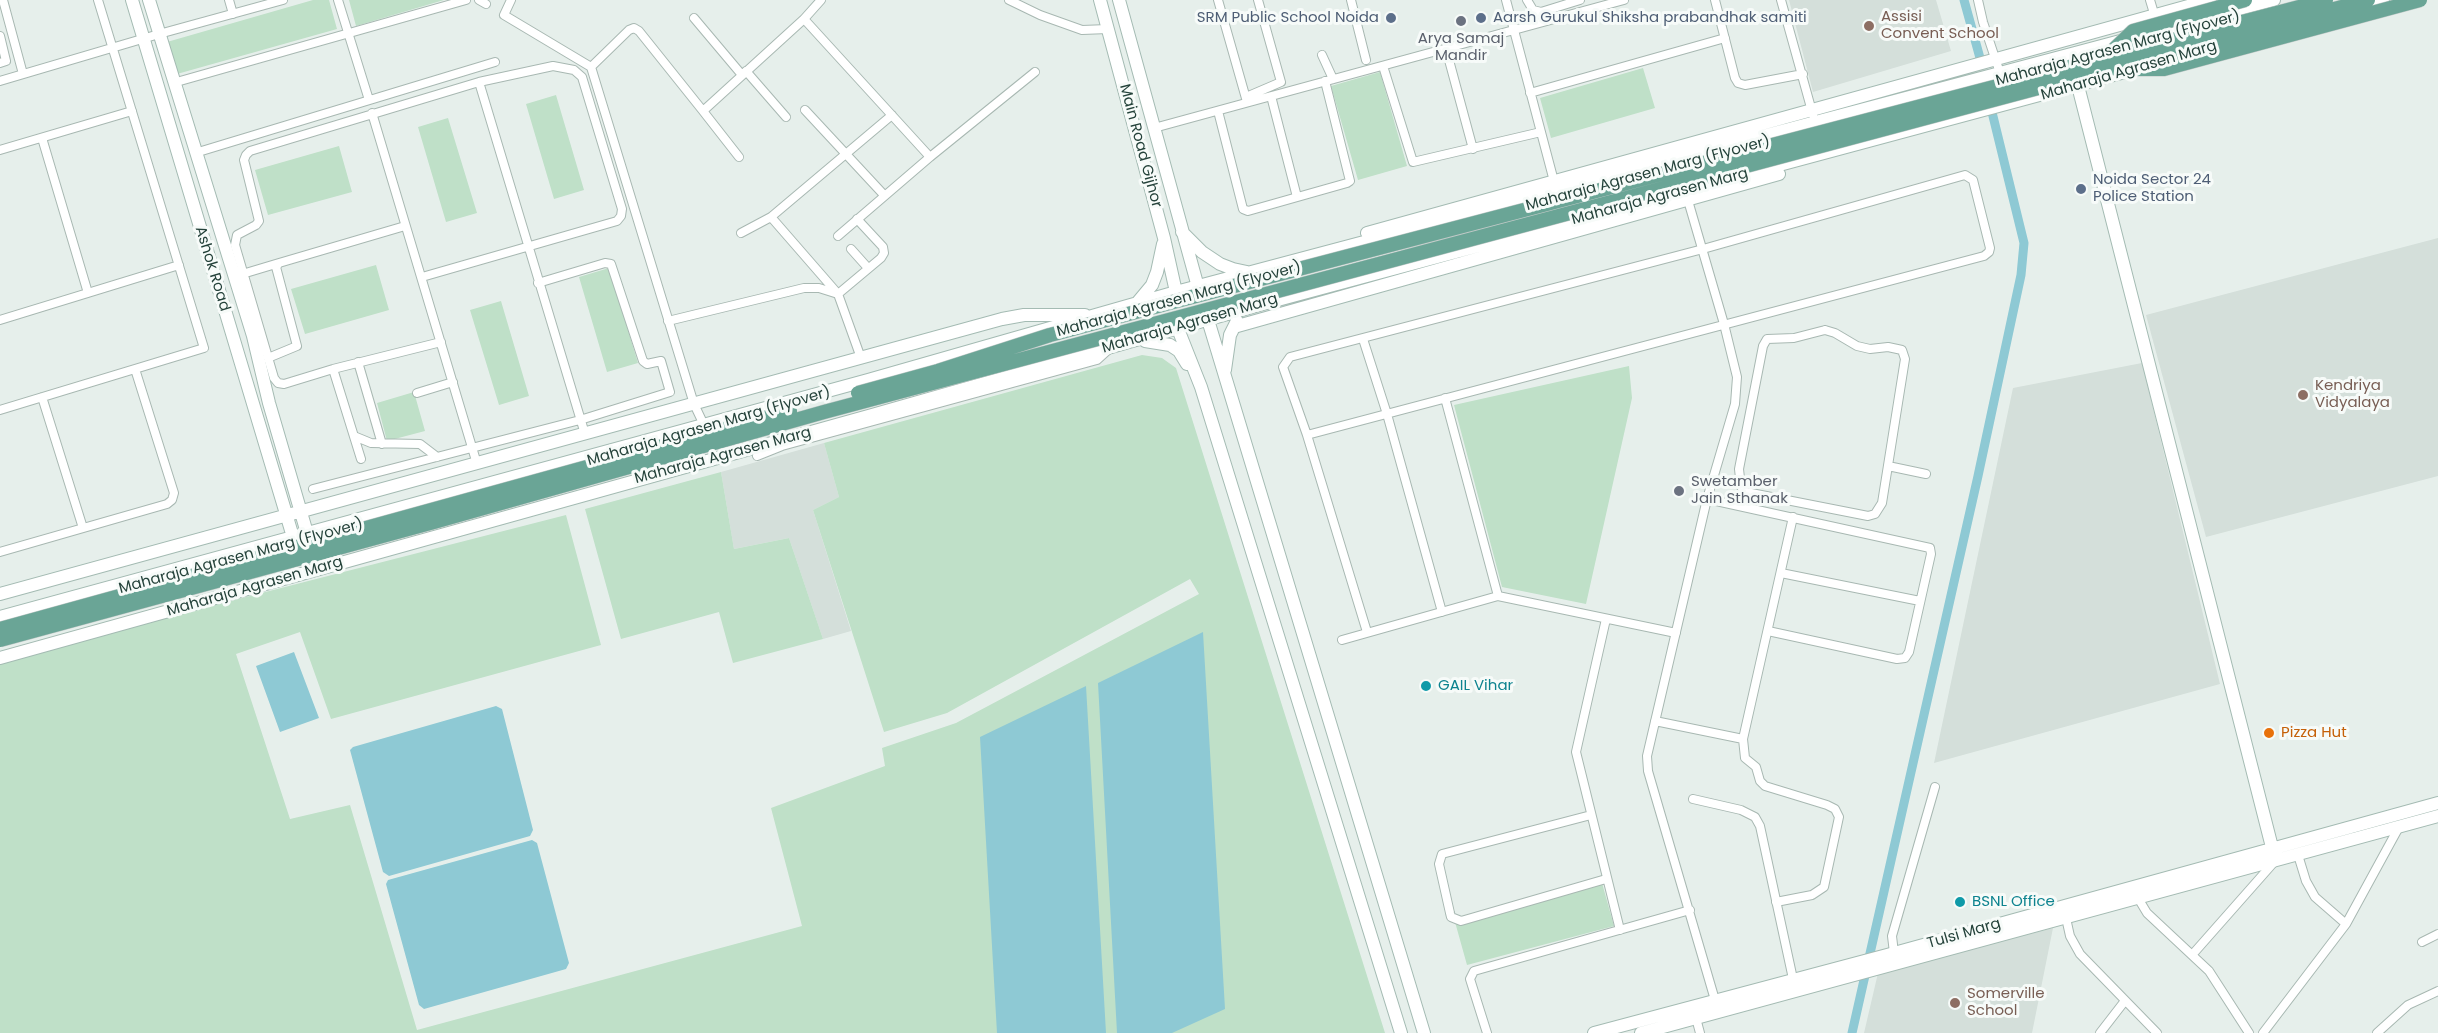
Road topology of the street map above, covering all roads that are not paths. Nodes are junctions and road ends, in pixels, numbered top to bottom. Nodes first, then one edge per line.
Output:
1 (3, 0) edge
2 (98, 0) edge
3 (132, 0) edge
4 (149, 0) edge
5 (229, 0) edge
6 (283, 0) edge
7 (339, 0) edge
8 (465, 0) edge
9 (511, 0) edge
10 (821, 0) edge
11 (1009, 0) edge
12 (1100, 0) edge
13 (1119, 0) edge
14 (1218, 0) edge
15 (1258, 0) edge
16 (1351, 0) edge
17 (1506, 0) edge
18 (1527, 0) edge
19 (1580, 0) edge
20 (1624, 0) edge
21 (1715, 0) edge
22 (1781, 0) edge
23 (1978, 0) edge
24 (2150, 0) edge
25 (2210, 0) edge
26 (2245, 0) edge
27 (2274, 0) edge
28 (2326, 0) edge
29 (2368, 0) edge
30 (2383, 0) edge
31 (2420, 0) edge
32 (233, 14) junction
33 (2155, 15) junction
34 (694, 18) dead end
35 (804, 19) junction
36 (1108, 29) junction
37 (1514, 30) junction
38 (2159, 31) junction
39 (159, 33) junction
40 (348, 33) junction
41 (0, 36) edge
42 (1725, 38) junction
43 (142, 39) junction
44 (112, 48) junction
45 (1446, 49) junction
46 (1322, 55) dead end
47 (1997, 59) junction
48 (1366, 60) dead end
49 (495, 62) dead end
50 (0, 63) edge
51 (2106, 64) junction
52 (1383, 66) junction
53 (591, 67) junction
54 (1035, 72) dead end
55 (744, 73) junction
56 (2000, 73) junction
57 (23, 74) junction
58 (1803, 74) junction
59 (1329, 80) junction
60 (0, 81) edge
61 (173, 82) junction
62 (479, 82) junction
63 (2078, 86) junction
64 (1530, 93) junction
65 (1271, 96) junction
66 (369, 100) junction
67 (1247, 100) junction
68 (805, 110) dead end
69 (132, 111) junction
70 (703, 111) junction
71 (1218, 111) junction
72 (372, 113) junction
73 (892, 115) junction
74 (786, 117) dead end
75 (1814, 117) junction
76 (1954, 119) junction
77 (1154, 128) junction
78 (1541, 132) junction
79 (42, 138) junction
80 (1750, 140) junction
81 (1473, 149) junction
82 (0, 150) edge
83 (195, 153) junction
84 (847, 156) junction
85 (739, 157) dead end
86 (930, 157) junction
87 (1758, 171) junction
88 (1555, 187) junction
89 (884, 195) junction
90 (1687, 195) junction
91 (1297, 196) junction
92 (771, 218) junction
93 (857, 219) junction
94 (405, 226) junction
95 (1422, 228) junction
96 (1182, 231) junction
97 (741, 233) dead end
98 (838, 236) dead end
99 (1164, 238) junction
100 (527, 246) junction
101 (851, 249) dead end
102 (1703, 249) junction
103 (1431, 258) junction
104 (279, 263) junction
105 (179, 265) junction
106 (868, 268) junction
107 (1233, 269) junction
108 (1252, 272) junction
109 (238, 275) junction
110 (422, 277) junction
111 (538, 283) junction
112 (1198, 287) junction
113 (1176, 292) junction
114 (88, 293) junction
115 (838, 294) junction
116 (1136, 304) junction
117 (1259, 305) junction
118 (1098, 315) junction
119 (1, 317) edge
120 (1208, 320) junction
121 (668, 321) junction
122 (1724, 324) junction
123 (1234, 327) junction
124 (1178, 328) junction
125 (1363, 339) junction
126 (1135, 340) junction
127 (441, 342) junction
128 (1113, 346) junction
129 (268, 358) junction
130 (861, 358) junction
131 (358, 362) junction
132 (135, 369) junction
133 (333, 369) junction
134 (1198, 379) junction
135 (1224, 379) junction
136 (864, 381) junction
137 (453, 382) junction
138 (417, 393) dead end
139 (42, 397) junction
140 (1445, 398) junction
141 (1735, 403) junction
142 (693, 404) junction
143 (1752, 406) junction
144 (0, 410) edge
145 (1387, 414) junction
146 (872, 415) junction
147 (580, 420) junction
148 (704, 425) junction
149 (585, 434) junction
150 (1307, 435) junction
151 (354, 436) junction
152 (382, 444) junction
153 (472, 447) junction
154 (595, 454) junction
155 (757, 456) dead end
156 (437, 457) junction
157 (361, 459) dead end
158 (734, 459) dead end
159 (477, 464) junction
160 (1888, 466) junction
161 (1926, 474) dead end
162 (313, 489) dead end
163 (604, 489) junction
164 (1707, 500) junction
165 (300, 512) junction
166 (288, 515) junction
167 (1793, 517) junction
168 (83, 528) junction
169 (307, 533) junction
170 (293, 537) junction
171 (0, 552) edge
172 (1781, 573) junction
173 (95, 591) junction
174 (0, 594) edge
175 (1498, 596) junction
176 (1920, 601) junction
177 (1442, 612) junction
178 (0, 617) edge
179 (1606, 619) junction
180 (0, 629) edge
181 (105, 629) junction
182 (1768, 631) junction
183 (1366, 632) junction
184 (1676, 633) junction
185 (1342, 639) dead end
186 (0, 640) edge
187 (0, 660) edge
188 (1655, 721) junction
189 (1743, 739) junction
190 (1935, 787) dead end
191 (1693, 799) dead end
192 (2438, 802) edge
193 (1591, 814) junction
194 (2438, 816) edge
195 (2399, 827) junction
196 (2272, 848) junction
197 (2298, 855) junction
198 (2275, 861) junction
199 (1606, 879) junction
200 (2138, 898) junction
201 (1776, 902) junction
202 (1690, 910) junction
203 (2066, 918) junction
204 (2346, 924) junction
205 (1620, 930) junction
206 (2438, 934) edge
207 (2422, 942) dead end
208 (2192, 955) junction
209 (1890, 958) junction
210 (1793, 979) junction
211 (2438, 991) edge
212 (1715, 1000) junction
213 (2124, 1002) junction
214 (1696, 1018) junction
215 (1425, 1032) edge
216 (1401, 1033) edge
217 (1487, 1033) edge
218 (1594, 1033) edge
219 (1641, 1033) edge
220 (1700, 1033) edge
221 (2100, 1033) edge
222 (2157, 1033) edge
223 (2249, 1033) edge
224 (2263, 1033) edge
225 (2377, 1033) edge

1 - 57 street
2 - 44 street
3 - 43 street, Ashok Road
4 - 39 street, Ashok Road
5 - 32 street
6 - 32 street
7 - 40 street
8 - 40 street
9 - 53 street
10 - 35 street
11 - 36 street
12 - 36 street, Main Road Gijhor
13 - 77 street, Main Road Gijhor
14 - 67 street
15 - 67 street
16 - 48 street
17 - 37 street
18 - 19 street
20 - 37 street
21 - 42 street
22 - 58 street
23 - 47 street
24 - 33 street
25 - 33 street
26 - 51 main road, bridge
27 - 38 street, Maharaja Agrasen Marg
28 - 51 main road, Maharaja Agrasen Marg (Flyover), bridge
29 - 51 main road, Maharaja Agrasen Marg (Flyover), bridge
30 - 63 street, Maharaja Agrasen Marg
31 - 51 main road, bridge
32 - 39 street
33 - 38 street
33 - 47 street
34 - 55 street
35 - 55 street
35 - 73 street
36 - 99 street, Main Road Gijhor
37 - 45 street
37 - 64 street
38 - 56 street, Maharaja Agrasen Marg
39 - 43 street
39 - 61 street, Ashok Road
40 - 61 street
40 - 66 street
41 - 50 street
42 - 58 street
42 - 64 street
43 - 44 street
43 - 166 street, Ashok Road
44 - 57 street
44 - 69 street
45 - 52 street
45 - 81 street
46 - 59 street
47 - 56 street
47 - 75 street
49 - 66 street
51 - 180 main road, Maharaja Agrasen Marg (Flyover), bridge
51 - 186 main road, Maharaja Agrasen Marg (Flyover), bridge
52 - 59 street
52 - 81 street
53 - 70 street
53 - 121 street
54 - 86 street
55 - 70 street
55 - 74 street
56 - 75 street, Maharaja Agrasen Marg
57 - 60 street
58 - 75 street
59 - 65 street
59 - 91 street
61 - 83 street, Ashok Road
62 - 72 street
62 - 100 street
62 - 100 street
63 - 76 street, Maharaja Agrasen Marg
63 - 196 street
64 - 78 street
65 - 67 street
65 - 91 street
66 - 83 street
67 - 71 street
68 - 84 street
69 - 79 street
69 - 105 street
70 - 85 street
71 - 77 street
71 - 91 street
72 - 94 street
72 - 109 street
73 - 84 street
73 - 86 street
75 - 80 street, Maharaja Agrasen Marg
75 - 88 street
76 - 87 street, Maharaja Agrasen Marg
76 - 90 street
77 - 96 street, Main Road Gijhor
78 - 81 street
78 - 88 street
79 - 82 street
79 - 114 street
80 - 87 street
80 - 88 street, Maharaja Agrasen Marg
83 - 109 street, Ashok Road
84 - 89 street
84 - 92 street
86 - 89 street
87 - 90 street, Maharaja Agrasen Marg
88 - 95 street, Maharaja Agrasen Marg
88 - 107 street
89 - 93 street
90 - 102 street
90 - 103 street, Maharaja Agrasen Marg
90 - 123 street
92 - 97 street
92 - 115 street
93 - 98 street
93 - 106 street
94 - 104 street
94 - 110 street
95 - 103 street
95 - 108 street, Maharaja Agrasen Marg
96 - 107 street
96 - 112 street, Main Road Gijhor
99 - 113 street, Main Road Gijhor
99 - 116 street
100 - 110 street
100 - 111 street
101 - 106 street
102 - 122 street
102 - 122 street
102 - 125 street
103 - 117 street, Maharaja Agrasen Marg
104 - 109 street
104 - 129 street
105 - 114 street
105 - 132 street
106 - 115 street
107 - 108 street
108 - 112 street, Maharaja Agrasen Marg
109 - 129 street
109 - 165 street, Ashok Road
110 - 127 street
111 - 147 street
111 - 147 street
112 - 113 street, Maharaja Agrasen Marg
113 - 116 street, Maharaja Agrasen Marg
114 - 119 street
115 - 121 street
115 - 130 street
116 - 118 street, Maharaja Agrasen Marg
117 - 120 street, Maharaja Agrasen Marg
117 - 123 street
118 - 130 street
118 - 136 street, Maharaja Agrasen Marg
120 - 124 street, Maharaja Agrasen Marg
120 - 135 street
121 - 142 street
122 - 140 street
122 - 141 street
123 - 135 street
124 - 126 street, Maharaja Agrasen Marg
124 - 134 street
125 - 145 street
125 - 150 street
126 - 128 street, Maharaja Agrasen Marg
126 - 134 street
127 - 131 street
127 - 137 street
128 - 146 street, Maharaja Agrasen Marg
128 - 155 street
129 - 133 street
130 - 142 street
131 - 133 street
131 - 152 street
132 - 139 street
132 - 168 street
133 - 151 street
134 - 216 street
135 - 215 street
136 - 146 street
136 - 148 street, Maharaja Agrasen Marg
137 - 138 street
137 - 153 street
139 - 144 street
139 - 168 street
140 - 145 street
140 - 175 street
141 - 143 street
141 - 164 street
142 - 148 street
142 - 149 street
143 - 160 street
143 - 160 street
145 - 150 street
145 - 177 street
146 - 163 street, Maharaja Agrasen Marg
147 - 149 street
147 - 153 street
148 - 154 street, Maharaja Agrasen Marg
149 - 159 street
150 - 183 street
151 - 152 street
151 - 157 street
152 - 156 street
153 - 156 street
153 - 159 street
154 - 163 street
154 - 169 street, Maharaja Agrasen Marg
156 - 162 street
158 - 187 street
159 - 165 street
160 - 161 street
163 - 181 street, Maharaja Agrasen Marg
164 - 167 street
164 - 184 street
165 - 166 street
165 - 169 street, Ashok Road
166 - 170 street, Ashok Road
166 - 174 street
167 - 172 street
167 - 176 street
168 - 171 street
169 - 170 street, Maharaja Agrasen Marg
170 - 173 street, Maharaja Agrasen Marg
172 - 176 street
172 - 182 street
173 - 178 street, Maharaja Agrasen Marg
173 - 181 street
175 - 177 street
175 - 179 street
176 - 182 street
177 - 183 street
179 - 184 street
179 - 193 street
181 - 187 street, Maharaja Agrasen Marg
182 - 189 street
183 - 185 street
184 - 188 street
188 - 189 street
188 - 202 street
189 - 201 street
190 - 209 street
191 - 201 street
192 - 196 street, Tulsi Marg
193 - 199 street
193 - 199 street
194 - 195 street, Tulsi Marg
195 - 197 street, Tulsi Marg
195 - 204 street
196 - 198 street
196 - 209 street, Tulsi Marg
197 - 198 street, Tulsi Marg
197 - 204 street
198 - 200 street, Tulsi Marg
198 - 208 street
199 - 205 street
200 - 203 street, Tulsi Marg
200 - 208 street
201 - 210 street
202 - 205 street
202 - 212 street
203 - 209 street, Tulsi Marg
203 - 213 street
204 - 224 street
205 - 217 street
206 - 207 street
208 - 223 street
209 - 210 street, Tulsi Marg
209 - 214 street, Tulsi Marg
210 - 212 street, Tulsi Marg
211 - 225 street
212 - 218 street, Tulsi Marg
213 - 221 street
213 - 222 street
214 - 219 street, Tulsi Marg
214 - 220 street

